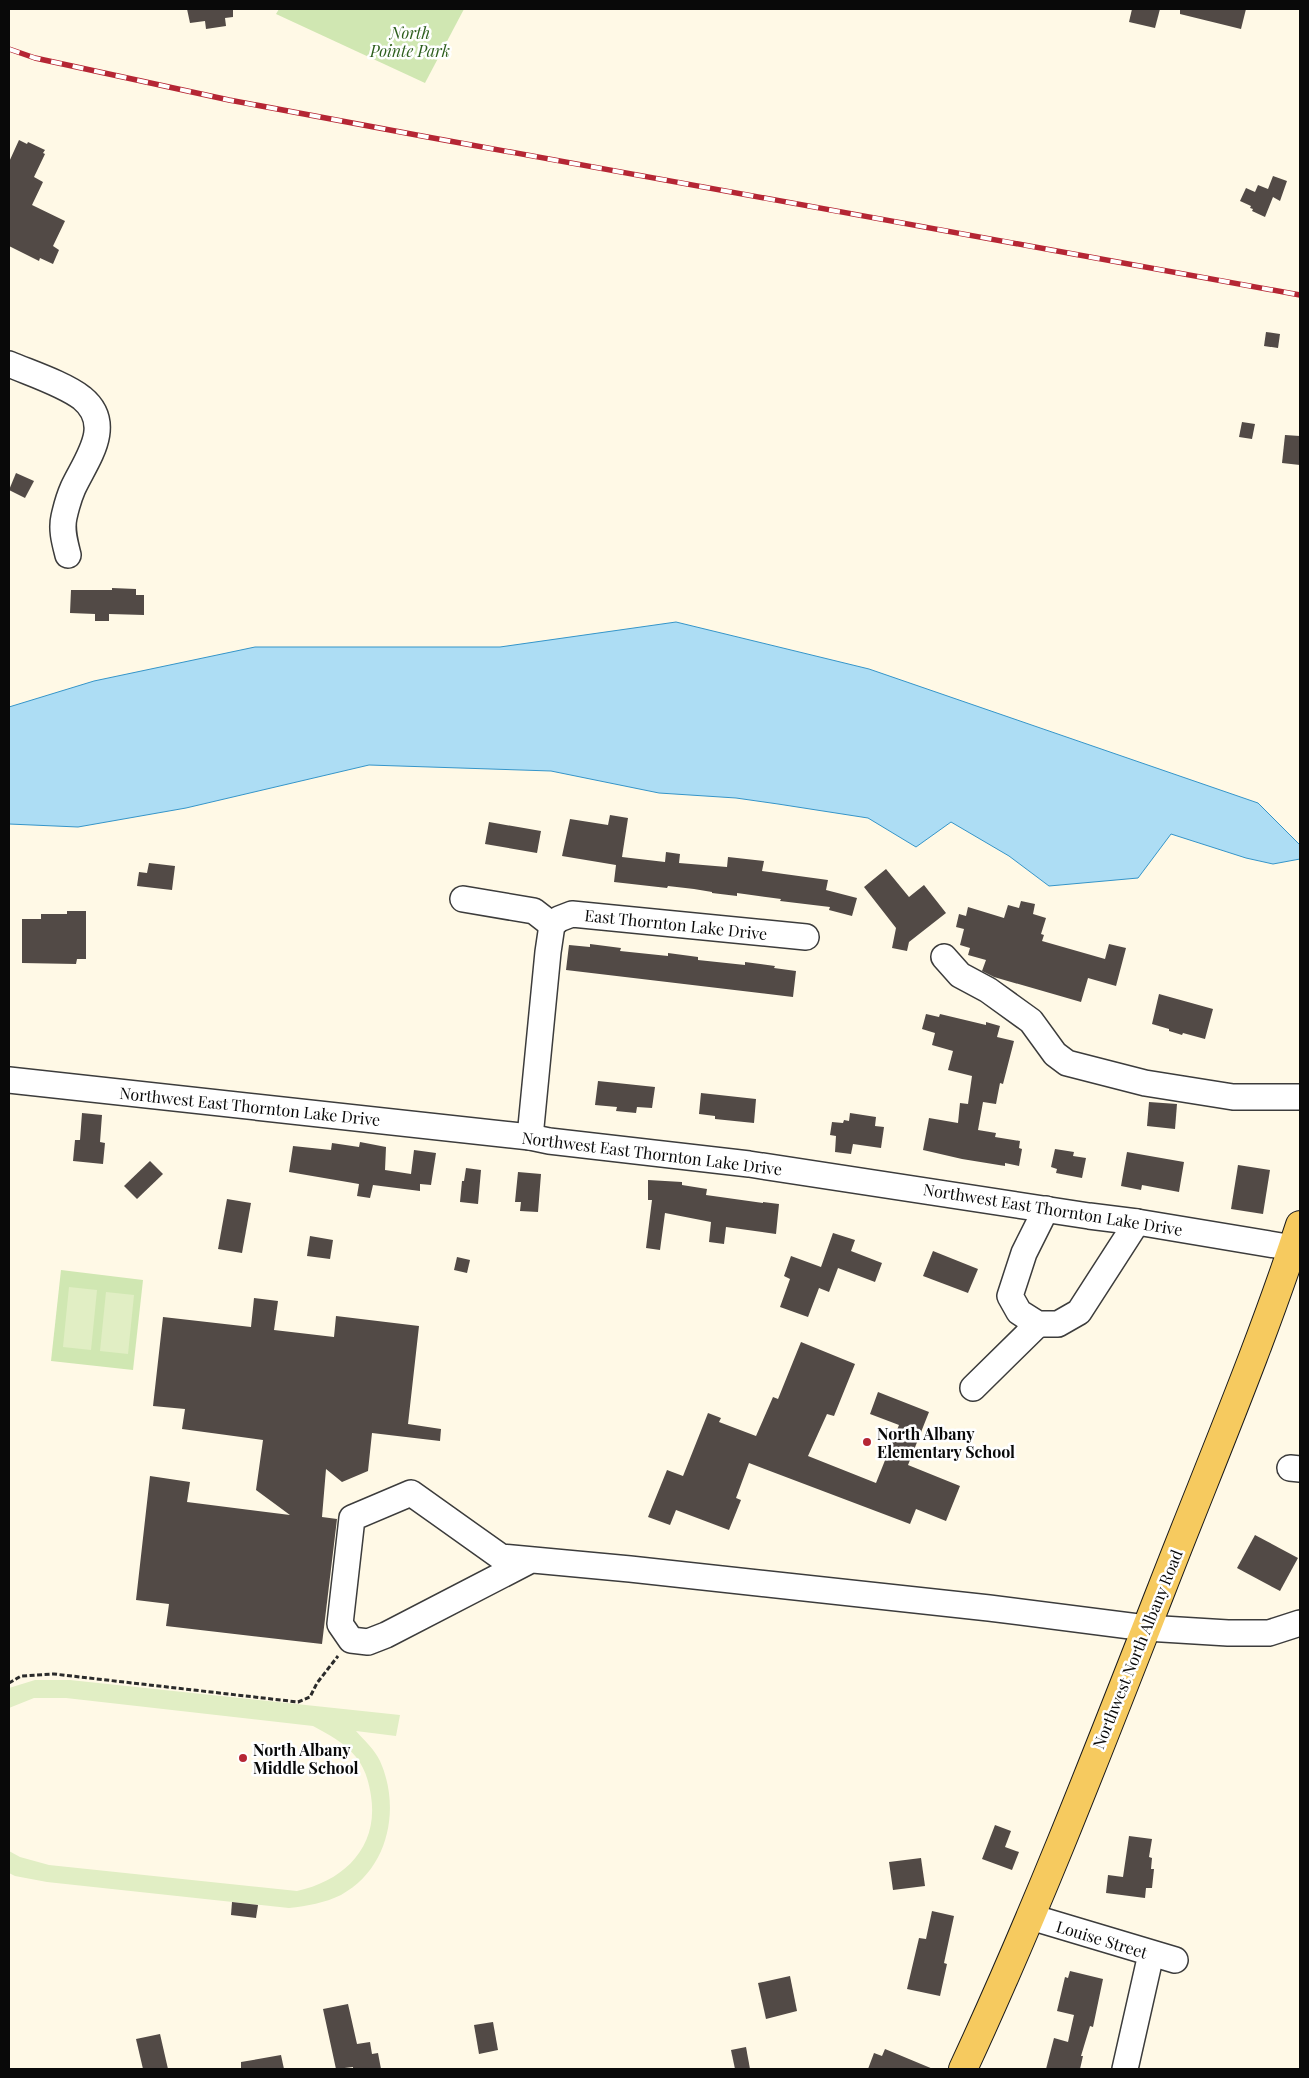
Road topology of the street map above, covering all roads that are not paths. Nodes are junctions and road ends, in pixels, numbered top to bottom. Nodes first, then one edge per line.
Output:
1 (9, 364) edge
2 (68, 555) dead end
3 (463, 899) dead end
4 (552, 925) junction
5 (806, 937) dead end
6 (944, 957) dead end
7 (9, 1080) edge
8 (1300, 1097) edge
9 (530, 1137) junction
10 (1046, 1209) junction
11 (1137, 1222) junction
12 (1296, 1236) edge
13 (1038, 1324) junction
14 (973, 1388) dead end
15 (531, 1560) junction
16 (1300, 1623) edge
17 (1146, 1628) junction
18 (1031, 1916) junction
19 (1151, 1954) junction
20 (1174, 1960) dead end
21 (964, 2069) edge
22 (1125, 2069) edge

1 - 2 street
3 - 4 street
4 - 5 street, East Thornton Lake Drive
4 - 9 street
6 - 8 street
7 - 9 street, Northwest East Thornton Lake Drive
9 - 10 street, Northwest East Thornton Lake Drive
10 - 11 street, Northwest East Thornton Lake Drive
10 - 13 street
11 - 12 street, Northwest East Thornton Lake Drive
11 - 13 street
12 - 17 main road, Northwest North Albany Road
13 - 14 street
15 - 15 street
15 - 17 street
16 - 17 street
17 - 18 main road, Northwest North Albany Road
18 - 19 street, Louise Street
18 - 21 main road, Northwest North Albany Road
19 - 20 street, Louise Street
19 - 22 street

